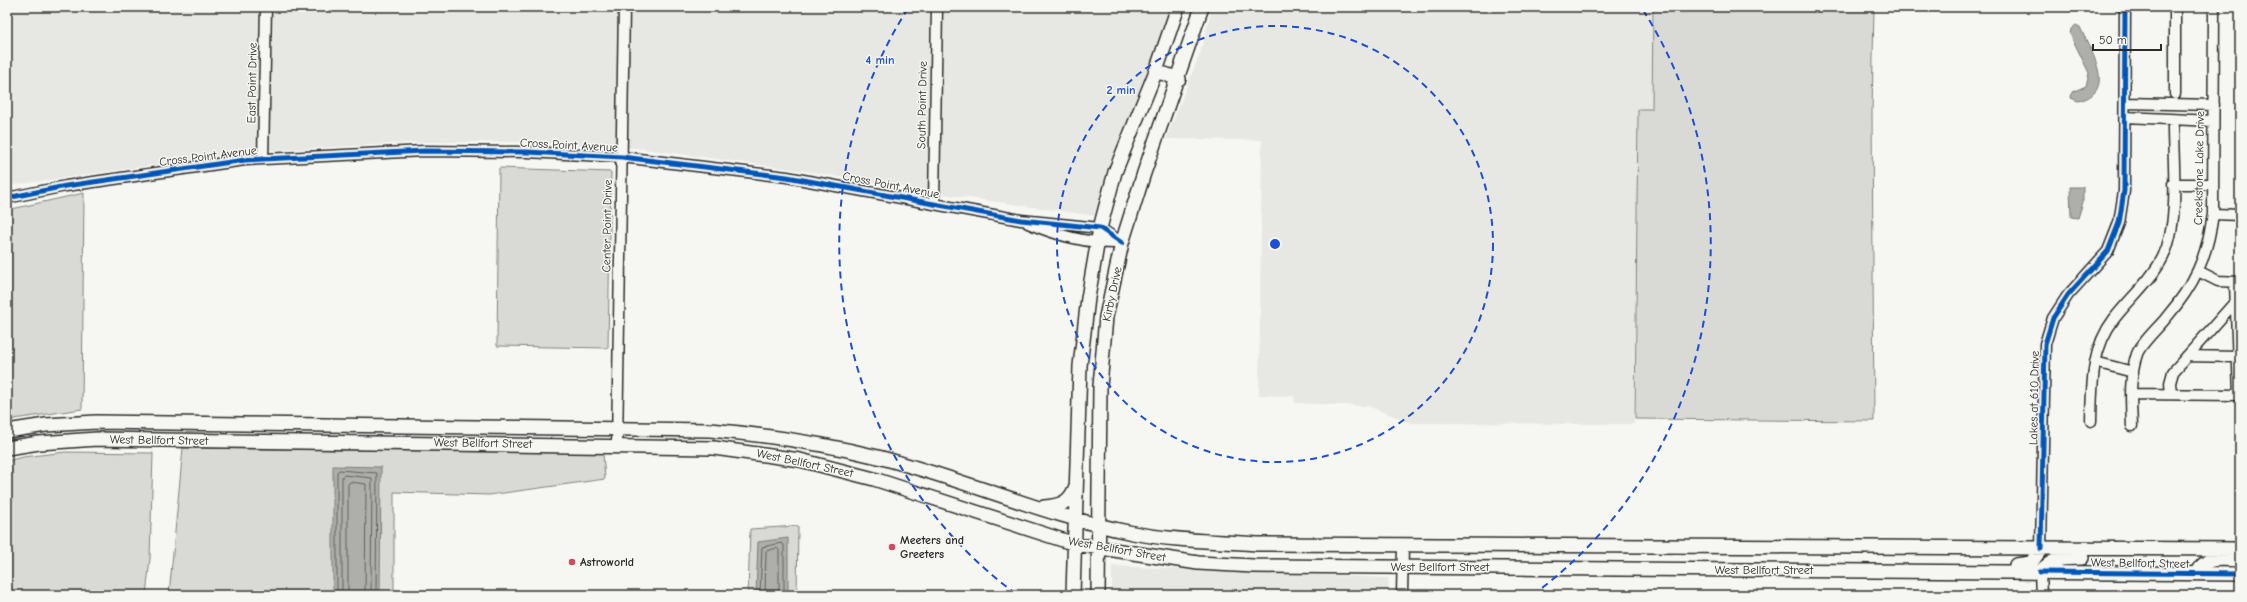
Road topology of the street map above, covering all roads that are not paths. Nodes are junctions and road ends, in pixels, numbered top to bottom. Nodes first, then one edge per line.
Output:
1 (266, 7) edge
2 (624, 7) edge
3 (937, 7) edge
4 (1178, 7) edge
5 (1202, 7) edge
6 (2125, 7) edge
7 (2175, 7) edge
8 (2214, 7) edge
9 (1156, 71) junction
10 (1179, 79) junction
11 (2174, 99) junction
12 (2125, 103) junction
13 (2214, 105) junction
14 (2125, 118) junction
15 (2214, 121) junction
16 (2173, 123) junction
17 (622, 157) junction
18 (263, 159) junction
19 (2173, 184) junction
20 (2213, 184) junction
21 (7, 198) edge
22 (934, 203) junction
23 (2213, 214) junction
24 (2240, 215) edge
25 (1021, 220) junction
26 (1100, 228) junction
27 (1122, 243) junction
28 (1098, 244) junction
29 (2198, 271) junction
30 (2237, 282) edge
31 (2236, 301) junction
32 (2187, 356) junction
33 (2237, 357) junction
34 (2094, 362) junction
35 (2133, 372) junction
36 (2131, 394) junction
37 (2171, 394) junction
38 (2239, 395) edge
39 (2091, 421) dead end
40 (2132, 426) dead end
41 (618, 429) junction
42 (7, 431) edge
43 (617, 446) junction
44 (7, 448) edge
45 (878, 457) junction
46 (874, 479) junction
47 (1077, 483) junction
48 (1038, 508) junction
49 (1076, 520) junction
50 (1099, 525) junction
51 (1075, 544) junction
52 (1257, 544) junction
53 (1403, 545) junction
54 (1558, 546) junction
55 (1689, 547) junction
56 (1823, 547) junction
57 (1099, 548) junction
58 (2120, 549) junction
59 (2240, 549) edge
60 (2041, 550) junction
61 (2240, 560) edge
62 (1253, 566) junction
63 (1402, 567) junction
64 (1558, 568) junction
65 (1688, 569) junction
66 (1822, 570) junction
67 (1981, 571) junction
68 (2040, 572) junction
69 (2198, 573) junction
70 (2240, 574) edge
71 (1073, 595) edge
72 (1098, 595) edge
73 (1402, 595) edge
74 (2040, 595) edge

1 - 18 street, East Point Drive
2 - 17 street, Center Point Drive
3 - 22 street, South Point Drive
4 - 9 main road, Kirby Drive
5 - 10 main road, Kirby Drive
6 - 12 street, Lakes at 610 Drive
7 - 11 street
8 - 13 street, Creekstone Lake Drive
9 - 10 main road
9 - 26 main road, Kirby Drive
10 - 27 main road, Kirby Drive
11 - 12 street
11 - 13 street
11 - 16 street
12 - 14 street, Lakes at 610 Drive
13 - 15 street, Creekstone Lake Drive
14 - 16 street
14 - 60 street, Lakes at 610 Drive
15 - 16 street
15 - 20 street, Creekstone Lake Drive
16 - 19 street
17 - 18 street, Cross Point Avenue
17 - 22 street, Cross Point Avenue
17 - 41 street, Center Point Drive
18 - 21 street, Cross Point Avenue
19 - 20 street
19 - 34 street
20 - 23 street, Creekstone Lake Drive
22 - 25 street, Cross Point Avenue
23 - 24 street
23 - 29 street, Creekstone Lake Drive
25 - 26 street, Cross Point Avenue
25 - 28 street, Cross Point Avenue
26 - 27 street, Cross Point Avenue
26 - 28 main road, Kirby Drive
27 - 28 street, Cross Point Avenue
27 - 50 main road, Kirby Drive
28 - 47 main road, Kirby Drive
29 - 30 street
29 - 35 street, Creekstone Lake Drive
30 - 31 street
31 - 32 street
31 - 33 street
32 - 33 street
32 - 37 street
33 - 38 street
34 - 35 street
34 - 39 street
35 - 36 street, Creekstone Lake Drive
36 - 37 street
36 - 40 street, Creekstone Lake Drive
37 - 38 street
41 - 42 main road, West Bellfort Street
41 - 43 street, Center Point Drive
41 - 45 main road, West Bellfort Street
43 - 44 main road, West Bellfort Street
43 - 46 main road, West Bellfort Street
45 - 46 main road
45 - 48 main road, West Bellfort Street
46 - 51 main road, West Bellfort Street
47 - 48 main road
47 - 49 main road, Kirby Drive
48 - 49 main road, West Bellfort Street
49 - 50 main road, West Bellfort Street
49 - 51 main road, Kirby Drive
50 - 52 main road, West Bellfort Street
50 - 57 main road, Kirby Drive
51 - 57 main road, West Bellfort Street
51 - 71 main road, Kirby Drive
52 - 53 main road, West Bellfort Street
52 - 62 main road
53 - 54 main road, West Bellfort Street
53 - 63 street
54 - 55 main road, West Bellfort Street
54 - 64 main road
55 - 56 main road, West Bellfort Street
55 - 65 main road
56 - 60 main road, West Bellfort Street
56 - 66 main road
57 - 62 main road, West Bellfort Street
57 - 72 main road, Kirby Drive
58 - 59 main road, West Bellfort Street
58 - 60 main road, West Bellfort Street
58 - 68 main road
60 - 67 main road
61 - 69 main road
62 - 63 main road, West Bellfort Street
63 - 64 main road, West Bellfort Street
63 - 73 street
64 - 65 main road, West Bellfort Street
65 - 66 main road, West Bellfort Street
66 - 67 main road, West Bellfort Street
67 - 68 main road, West Bellfort Street
68 - 69 main road, West Bellfort Street
68 - 74 street
69 - 70 main road, West Bellfort Street

